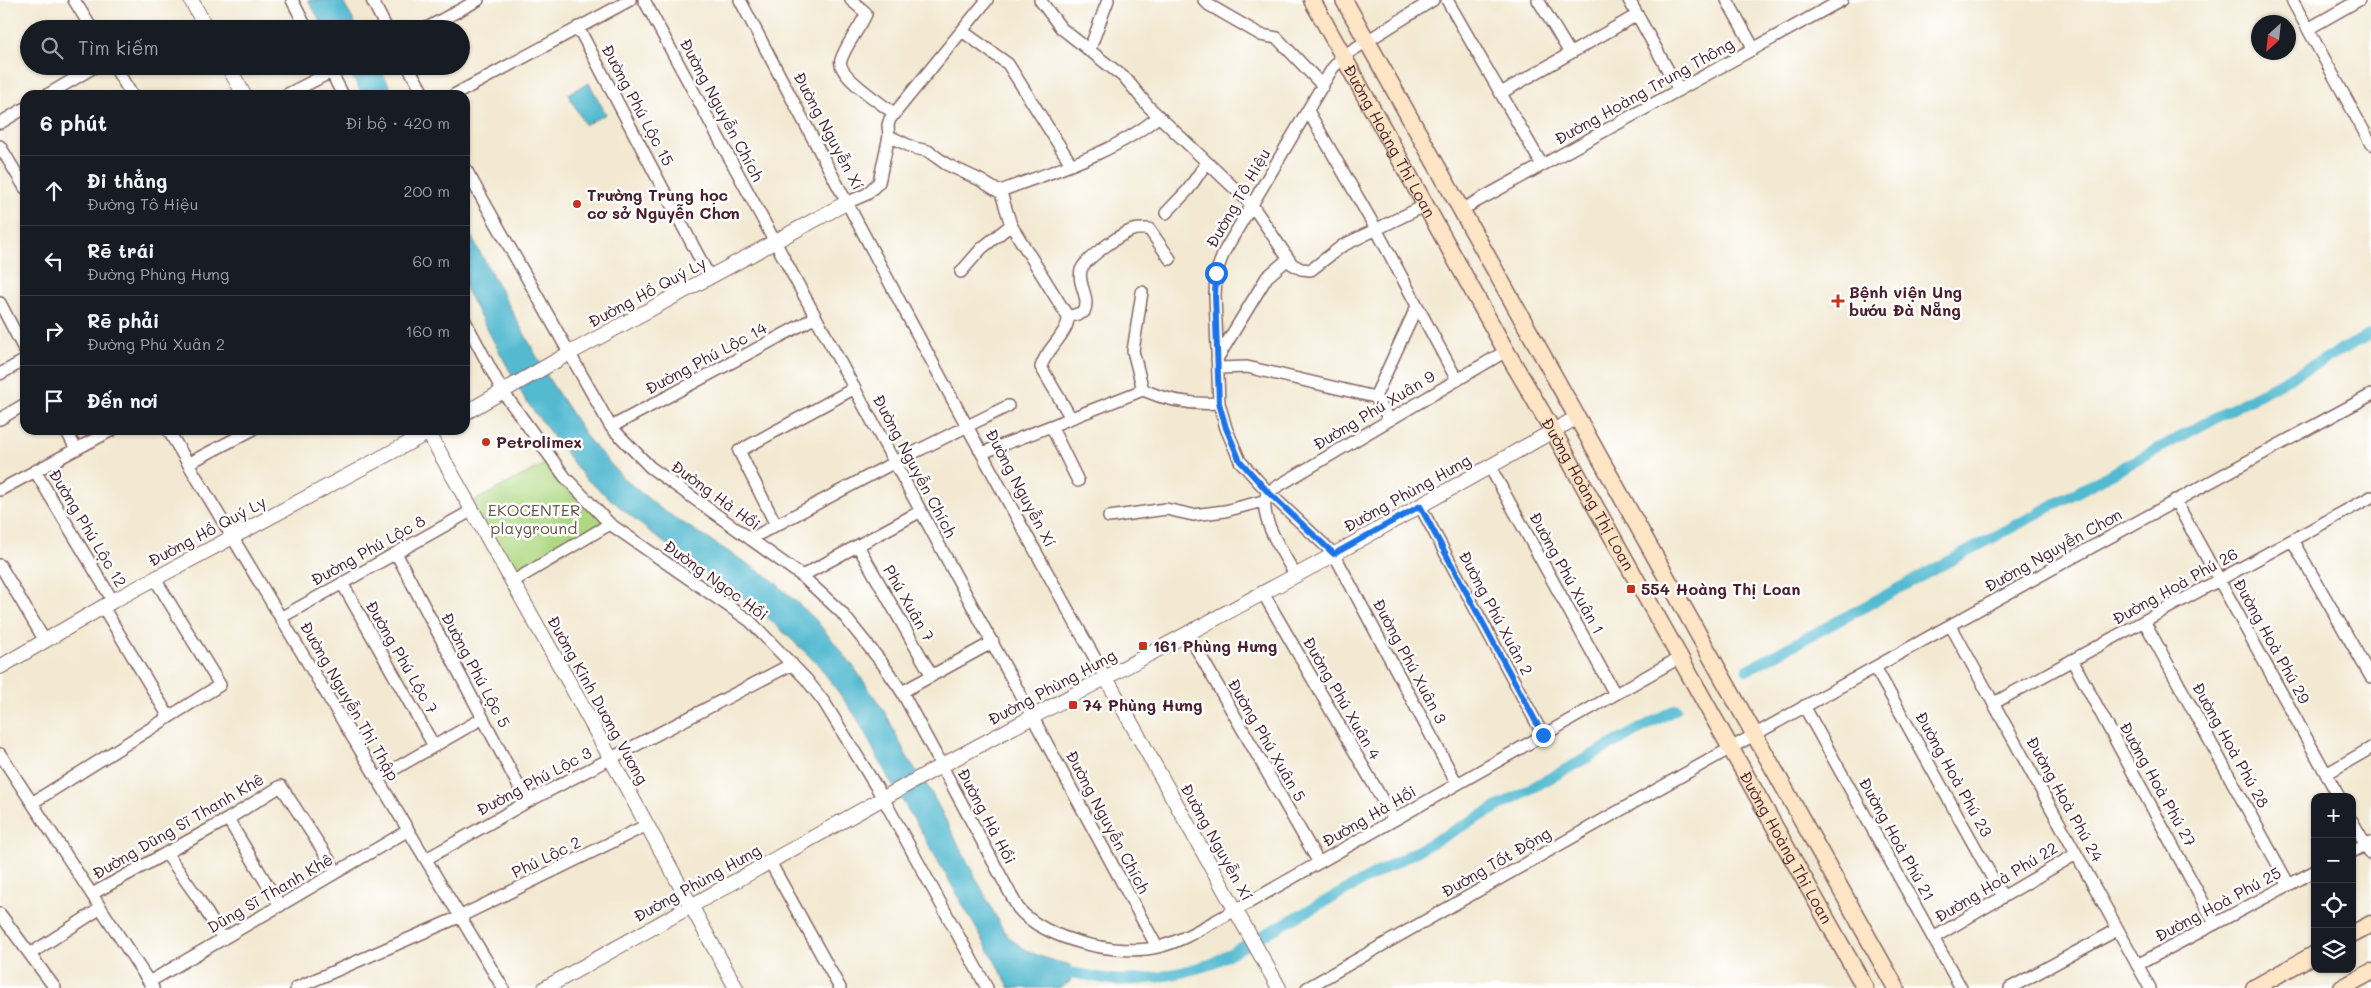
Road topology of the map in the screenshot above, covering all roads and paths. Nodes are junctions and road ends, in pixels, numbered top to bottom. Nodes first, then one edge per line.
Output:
1 (74, 0) edge
2 (191, 0) edge
3 (292, 0) edge
4 (372, 0) edge
5 (478, 0) edge
6 (630, 0) edge
7 (644, 0) edge
8 (740, 0) edge
9 (851, 0) edge
10 (987, 0) edge
11 (1040, 0) edge
12 (1108, 0) edge
13 (1204, 0) edge
14 (1312, 0) edge
15 (1344, 0) edge
16 (1433, 0) edge
17 (1447, 0) edge
18 (1538, 0) edge
19 (1629, 0) edge
20 (1727, 0) edge
21 (1842, 0) edge
22 (2292, 0) edge
23 (2359, 0) edge
24 (1415, 5) edge
25 (1637, 15) junction
26 (86, 20) edge
27 (202, 20) edge
28 (303, 20) edge
29 (383, 20) edge
30 (441, 20) edge
31 (578, 27) junction
32 (2308, 29) junction
33 (962, 31) junction
34 (1367, 42) junction
35 (1754, 49) junction
36 (1089, 51) junction
37 (1570, 54) junction
38 (1343, 56) junction
39 (81, 75) edge
40 (120, 75) edge
41 (233, 75) edge
42 (319, 75) edge
43 (332, 75) edge
44 (413, 75) edge
45 (1323, 86) junction
46 (56, 90) edge
47 (129, 90) edge
48 (241, 90) edge
49 (294, 90) edge
50 (340, 90) edge
51 (421, 90) edge
52 (463, 90) edge
53 (1679, 90) junction
54 (1500, 92) junction
55 (20, 111) edge
56 (1308, 111) junction
57 (895, 114) junction
58 (1159, 116) junction
59 (0, 123) edge
60 (888, 136) junction
61 (2371, 144) edge
62 (0, 146) edge
63 (1207, 162) junction
64 (1071, 164) junction
65 (1542, 165) junction
66 (470, 177) edge
67 (20, 180) edge
68 (1001, 193) junction
69 (846, 203) junction
70 (1252, 205) junction
71 (1426, 205) junction
72 (1461, 210) junction
73 (1166, 213) dead end
74 (1011, 225) junction
75 (1376, 229) junction
76 (775, 242) junction
77 (1170, 259) dead end
78 (1288, 259) junction
79 (961, 272) dead end
80 (710, 278) junction
81 (1142, 292) dead end
82 (0, 303) edge
83 (1417, 306) junction
84 (816, 317) junction
85 (1068, 318) junction
86 (470, 329) edge
87 (20, 341) edge
88 (1506, 351) junction
89 (568, 354) junction
90 (20, 363) edge
91 (1218, 363) junction
92 (0, 374) edge
93 (1456, 380) junction
94 (855, 388) junction
95 (508, 390) junction
96 (1143, 390) junction
97 (2371, 395) edge
98 (1375, 397) junction
99 (1219, 403) junction
100 (1008, 406) dead end
101 (20, 407) edge
102 (470, 410) edge
103 (1071, 418) junction
104 (1576, 418) junction
105 (0, 419) edge
106 (1390, 420) junction
107 (967, 425) junction
108 (1051, 426) junction
109 (611, 427) junction
110 (1554, 431) junction
111 (69, 435) edge
112 (103, 435) edge
113 (171, 435) edge
114 (242, 435) edge
115 (423, 435) edge
116 (432, 435) edge
117 (76, 449) junction
118 (982, 452) junction
119 (895, 462) junction
120 (189, 463) junction
121 (1490, 467) junction
122 (35, 471) junction
123 (1078, 481) dead end
124 (0, 490) edge
125 (1265, 497) junction
126 (2371, 497) edge
127 (2175, 500) junction
128 (1420, 506) junction
129 (471, 511) junction
130 (921, 511) junction
131 (1109, 518) dead end
132 (610, 524) junction
133 (776, 525) junction
134 (233, 537) junction
135 (750, 539) junction
136 (2292, 540) junction
137 (858, 546) junction
138 (396, 553) junction
139 (1334, 554) junction
140 (0, 565) edge
141 (1295, 575) junction
142 (802, 576) junction
143 (155, 579) junction
144 (2220, 580) junction
145 (512, 582) junction
146 (342, 583) junction
147 (1263, 593) junction
148 (108, 604) junction
149 (282, 617) junction
150 (2144, 621) junction
151 (1951, 626) junction
152 (1188, 634) junction
153 (45, 641) junction
154 (992, 642) junction
155 (1679, 658) junction
156 (2072, 660) junction
157 (792, 664) junction
158 (0, 667) edge
159 (1875, 667) junction
160 (932, 676) junction
161 (2371, 677) edge
162 (1106, 678) junction
163 (902, 692) junction
164 (1615, 694) junction
165 (1994, 703) junction
166 (1804, 706) junction
167 (1033, 716) junction
168 (169, 717) junction
169 (483, 718) junction
170 (1752, 734) junction
171 (1543, 735) junction
172 (434, 746) junction
173 (1729, 748) junction
174 (2371, 748) edge
175 (0, 754) edge
176 (611, 758) junction
177 (941, 766) junction
178 (2326, 774) junction
179 (377, 779) junction
180 (1457, 784) junction
181 (2337, 793) edge
182 (888, 796) junction
183 (527, 802) junction
184 (32, 803) junction
185 (228, 819) junction
186 (1394, 820) junction
187 (647, 825) junction
188 (2356, 827) edge
189 (407, 831) junction
190 (2369, 847) edge
191 (2356, 851) edge
192 (166, 853) junction
193 (2076, 854) junction
194 (426, 859) junction
195 (770, 862) junction
196 (1319, 863) junction
197 (337, 872) junction
198 (2311, 873) edge
199 (2289, 885) junction
200 (92, 894) junction
201 (2003, 897) junction
202 (280, 906) junction
203 (691, 906) junction
204 (101, 908) junction
205 (1234, 911) junction
206 (0, 914) edge
207 (459, 917) junction
208 (2215, 924) junction
209 (2371, 924) edge
210 (2117, 930) junction
211 (2356, 932) edge
212 (1933, 938) junction
213 (223, 939) junction
214 (1158, 947) junction
215 (30, 954) junction
216 (2311, 956) edge
217 (2137, 965) junction
218 (2371, 972) edge
219 (151, 985) edge
220 (56, 988) edge
221 (296, 988) edge
222 (503, 988) edge
223 (545, 988) edge
224 (736, 988) edge
225 (840, 988) edge
226 (987, 988) edge
227 (1279, 988) edge
228 (1307, 988) edge
229 (1865, 988) edge
230 (1896, 988) edge
231 (1961, 988) edge
232 (2010, 988) edge
233 (2150, 988) edge
234 (2254, 988) edge
235 (2342, 988) edge

1 - 26 street
2 - 27 street
3 - 28 street
4 - 29 street
5 - 30 street
6 - 31 street
7 - 76 street, Đường Nguyễn Chích
8 - 69 street, Đường Nguyễn Xí
9 - 57 street
10 - 33 street
11 - 36 street
12 - 36 street
13 - 45 street
14 - 38 main road, Đường Hoàng Thị Loan
15 - 34 main road, Đường Hoàng Thị Loan
16 - 24 street, Đường Tô Hiệu
17 - 54 street
18 - 37 street
19 - 25 street
20 - 35 street
21 - 35 street, Đường Hoàng Trung Thông
22 - 32 street
23 - 32 street
24 - 34 street, Đường Tô Hiệu
25 - 37 street
25 - 53 street
31 - 52 street
31 - 80 street, Đường Phú Lộc 15
32 - 61 street
33 - 57 street
33 - 64 street
34 - 38 street, Đường Tô Hiệu
34 - 72 main road, Đường Hoàng Thị Loan
35 - 53 street, Đường Hoàng Trung Thông
36 - 58 street
37 - 54 street
38 - 45 street, Đường Tô Hiệu
38 - 71 main road, Đường Hoàng Thị Loan
39 - 46 street
40 - 47 street
41 - 48 street
42 - 49 street
43 - 50 street
44 - 51 street
45 - 56 street, Đường Tô Hiệu
53 - 65 street, Đường Hoàng Trung Thông
54 - 65 street
55 - 59 street
56 - 70 street, Đường Tô Hiệu
56 - 75 street
57 - 60 street
58 - 63 street
58 - 64 street
60 - 68 street
60 - 69 street
62 - 67 street
63 - 70 street
63 - 73 street
64 - 68 street
65 - 72 street, Đường Hoàng Trung Thông
66 - 89 street, Đường Hà Hồi
68 - 74 street
69 - 76 street, Đường Hồ Quý Ly
69 - 107 street, Đường Nguyễn Xí
70 - 78 street
70 - 91 street, Đường Tô Hiệu
71 - 75 street
71 - 88 main road, Đường Hoàng Thị Loan
72 - 104 main road, Đường Hoàng Thị Loan
74 - 79 street
74 - 85 street
75 - 78 street
75 - 83 street
76 - 80 street, Đường Hồ Quý Ly
76 - 84 street, Đường Nguyễn Chích
77 - 85 street
78 - 91 street
80 - 89 street, Đường Hồ Quý Ly
81 - 96 street
82 - 87 street
83 - 93 street
83 - 98 street
84 - 94 street, Đường Nguyễn Chích
84 - 109 street, Đường Phú Lộc 14
85 - 103 street
86 - 95 street, Đường Ngọc Hồi
88 - 93 street, Đường Phú Xuân 9
88 - 110 main road, Đường Hoàng Thị Loan
89 - 95 street, Đường Hồ Quý Ly
89 - 109 street, Đường Hà Hồi
90 - 92 street
91 - 98 street
91 - 99 street, Đường Tô Hiệu
93 - 106 street, Đường Phú Xuân 9
94 - 119 street, Đường Nguyễn Chích
94 - 133 street
95 - 102 street, Đường Hồ Quý Ly
95 - 132 street, Đường Ngọc Hồi
96 - 99 street
96 - 103 street
97 - 127 street, Đường Nguyễn Chơn
98 - 106 street
99 - 125 street, Đường Tô Hiệu
100 - 107 street
101 - 105 street
103 - 108 street
104 - 110 street, Đường Phùng Hưng
104 - 170 main road, Đường Hoàng Thị Loan
106 - 125 street, Đường Phú Xuân 9
107 - 118 street, Đường Nguyễn Xí
107 - 119 street
108 - 118 street
108 - 123 street
109 - 135 street, Đường Hà Hồi
110 - 121 street, Đường Phùng Hưng
110 - 155 main road, Đường Hoàng Thị Loan
111 - 117 street
112 - 117 street
113 - 120 street, Đường Nguyễn Thị Thập
114 - 120 street
115 - 134 street, Đường Hồ Quý Ly
116 - 129 street, Đường Kinh Dương Vương
117 - 122 street
118 - 162 street, Đường Nguyễn Xí
119 - 130 street, Đường Nguyễn Chích
119 - 133 street
120 - 134 street, Đường Nguyễn Thị Thập
121 - 128 street, Đường Phùng Hưng
121 - 164 street, Đường Phú Xuân 1
122 - 124 street
122 - 148 street, Đường Phú Lộc 12
125 - 131 street, Đường Phú Xuân 9
125 - 139 street, Đường Tô Hiệu
125 - 141 street
126 - 136 street, Đường Hoà Phú 26
127 - 144 street, Đường Hoà Phú 29
127 - 151 street, Đường Nguyễn Chơn
128 - 139 street, Đường Phùng Hưng
128 - 171 street, Đường Phú Xuân 2
129 - 138 street, Đường Phú Lộc 8
129 - 145 street, Đường Kinh Dương Vương
130 - 137 street
130 - 154 street, Đường Nguyễn Chích
132 - 145 street
132 - 157 street, Đường Ngọc Hồi
133 - 135 street
134 - 143 street, Đường Hồ Quý Ly
134 - 149 street, Đường Nguyễn Thị Thập
135 - 142 street, Đường Hà Hồi
136 - 144 street, Đường Hoà Phú 26
136 - 161 street
137 - 142 street
137 - 160 street, Phú Xuân 7
138 - 146 street, Đường Phú Lộc 8
138 - 169 street, Đường Phú Lộc 5
139 - 141 street, Đường Phùng Hưng
139 - 180 street, Đường Phú Xuân 3
140 - 153 street
141 - 147 street, Đường Phùng Hưng
142 - 163 street, Đường Hà Hồi
143 - 148 street, Đường Hồ Quý Ly
143 - 168 street
144 - 150 street, Đường Hoà Phú 26
144 - 178 street, Đường Hoà Phú 29
145 - 176 street, Đường Kinh Dương Vương
146 - 149 street, Đường Phú Lộc 8
146 - 172 street, Đường Phú Lộc 7
147 - 152 street, Đường Phùng Hưng
147 - 186 street, Đường Phú Xuân 4
148 - 153 street, Đường Hồ Quý Ly
148 - 168 street, Đường Phú Lộc 12
149 - 179 street, Đường Nguyễn Thị Thập
150 - 156 street, Đường Hoà Phú 26
150 - 199 street, Đường Hoà Phú 28
151 - 159 street, Đường Nguyễn Chơn
151 - 165 street, Đường Hoà Phú 24
152 - 162 street, Đường Phùng Hưng
152 - 196 street, Đường Phú Xuân 5
153 - 158 street, Đường Hồ Quý Ly
154 - 160 street
154 - 167 street, Đường Nguyễn Chích
155 - 164 street, Đường Hà Hồi
155 - 173 main road, Đường Hoàng Thị Loan
156 - 165 street, Đường Hoà Phú 26
156 - 208 street, Đường Hoà Phú 27
157 - 176 street, Đường Phú Lộc 3
157 - 182 street, Đường Ngọc Hồi
159 - 166 street, Đường Nguyễn Chơn
159 - 201 street, Đường Hoà Phú 23
160 - 163 street
162 - 167 street, Đường Phùng Hưng
162 - 205 street, Đường Nguyễn Xí
163 - 177 street, Đường Hà Hồi
164 - 171 street, Đường Hà Hồi
165 - 193 street, Đường Hoà Phú 24
166 - 170 street, Đường Nguyễn Chơn
166 - 212 street, Đường Hoà Phú 21
167 - 177 street, Đường Phùng Hưng
167 - 214 street, Đường Nguyễn Chích
168 - 184 street
169 - 172 street
169 - 183 street, Đường Phú Lộc 5
170 - 173 street, Đường Nguyễn Chơn
170 - 230 main road, Đường Hoàng Thị Loan
171 - 180 street, Đường Hà Hồi
172 - 179 street
173 - 228 street, Đường Tốt Động
173 - 229 main road, Đường Hoàng Thị Loan
174 - 178 street
175 - 184 street, Đường Dũng Sĩ Thanh Khê
176 - 183 street, Đường Phú Lộc 3
176 - 187 street, Đường Kinh Dương Vương
177 - 182 street, Đường Phùng Hưng
177 - 214 street, Đường Hà Hồi
178 - 181 street, Đường Hoà Phú 29
179 - 189 street, Đường Nguyễn Thị Thập
180 - 186 street, Đường Hà Hồi
182 - 195 street, Đường Phùng Hưng
182 - 226 street, Đường Ngọc Hồi
183 - 194 street, Đường Phú Lộc 3
184 - 200 street, Đường Dũng Sĩ Thanh Khê
185 - 192 street, Đường Dũng Sĩ Thanh Khê
185 - 197 street, Đường Dũng Sĩ Thanh Khê
185 - 202 street
186 - 196 street, Đường Hà Hồi
187 - 203 street, Đường Kinh Dương Vương
187 - 207 street, Phú Lộc 2
188 - 190 street
189 - 194 street, Đường Nguyễn Thị Thập
189 - 197 street, Dũng Sĩ Thanh Khê
190 - 191 street
192 - 200 street, Đường Dũng Sĩ Thanh Khê
192 - 213 street
193 - 201 street, Đường Hoà Phú 22
193 - 210 street, Đường Hoà Phú 24
194 - 207 street, Đường Nguyễn Thị Thập
195 - 203 street, Đường Phùng Hưng
195 - 225 street
196 - 205 street, Đường Hà Hồi
197 - 202 street, Dũng Sĩ Thanh Khê
198 - 199 street, Đường Hoà Phú 25
199 - 208 street, Đường Hoà Phú 25
200 - 204 street, Đường Dũng Sĩ Thanh Khê
201 - 212 street, Đường Hoà Phú 22
202 - 213 street, Dũng Sĩ Thanh Khê
203 - 223 street, Đường Phùng Hưng
203 - 224 street, Đường Kinh Dương Vương
204 - 215 street
204 - 219 street, Đường Dũng Sĩ Thanh Khê
205 - 214 street, Đường Hà Hồi
205 - 227 street, Đường Nguyễn Xí
206 - 215 street
207 - 221 street
207 - 222 street, Đường Nguyễn Thị Thập
208 - 217 street, Đường Hoà Phú 25
209 - 211 main road
210 - 217 street, Đường Hoà Phú 24
210 - 232 street
212 - 231 street, Đường Hoà Phú 21
213 - 219 street, Dũng Sĩ Thanh Khê
215 - 220 street
216 - 234 main road
217 - 233 street, Đường Hoà Phú 24
218 - 235 main road

